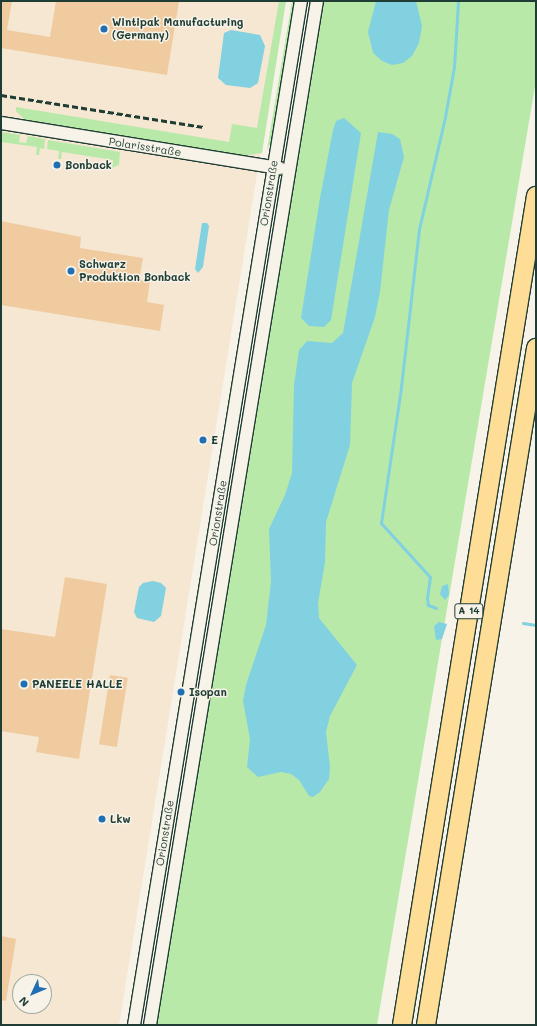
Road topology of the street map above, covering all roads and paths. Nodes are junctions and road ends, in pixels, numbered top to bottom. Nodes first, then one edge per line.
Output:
1 (301, 1) edge
2 (317, 1) edge
3 (1, 124) edge
4 (274, 167) junction
5 (289, 170) junction
6 (536, 196) edge
7 (536, 348) edge
8 (134, 1025) edge
9 (150, 1025) edge
10 (402, 1025) edge
11 (426, 1025) edge

1 - 4 street, Orionstraße
2 - 5 street, Orionstraße
3 - 4 street, Polarisstraße
4 - 5 street, Polarisstraße
4 - 8 street, Orionstraße
5 - 9 street, Orionstraße
6 - 10 highway, A 14
7 - 11 highway, A 14

